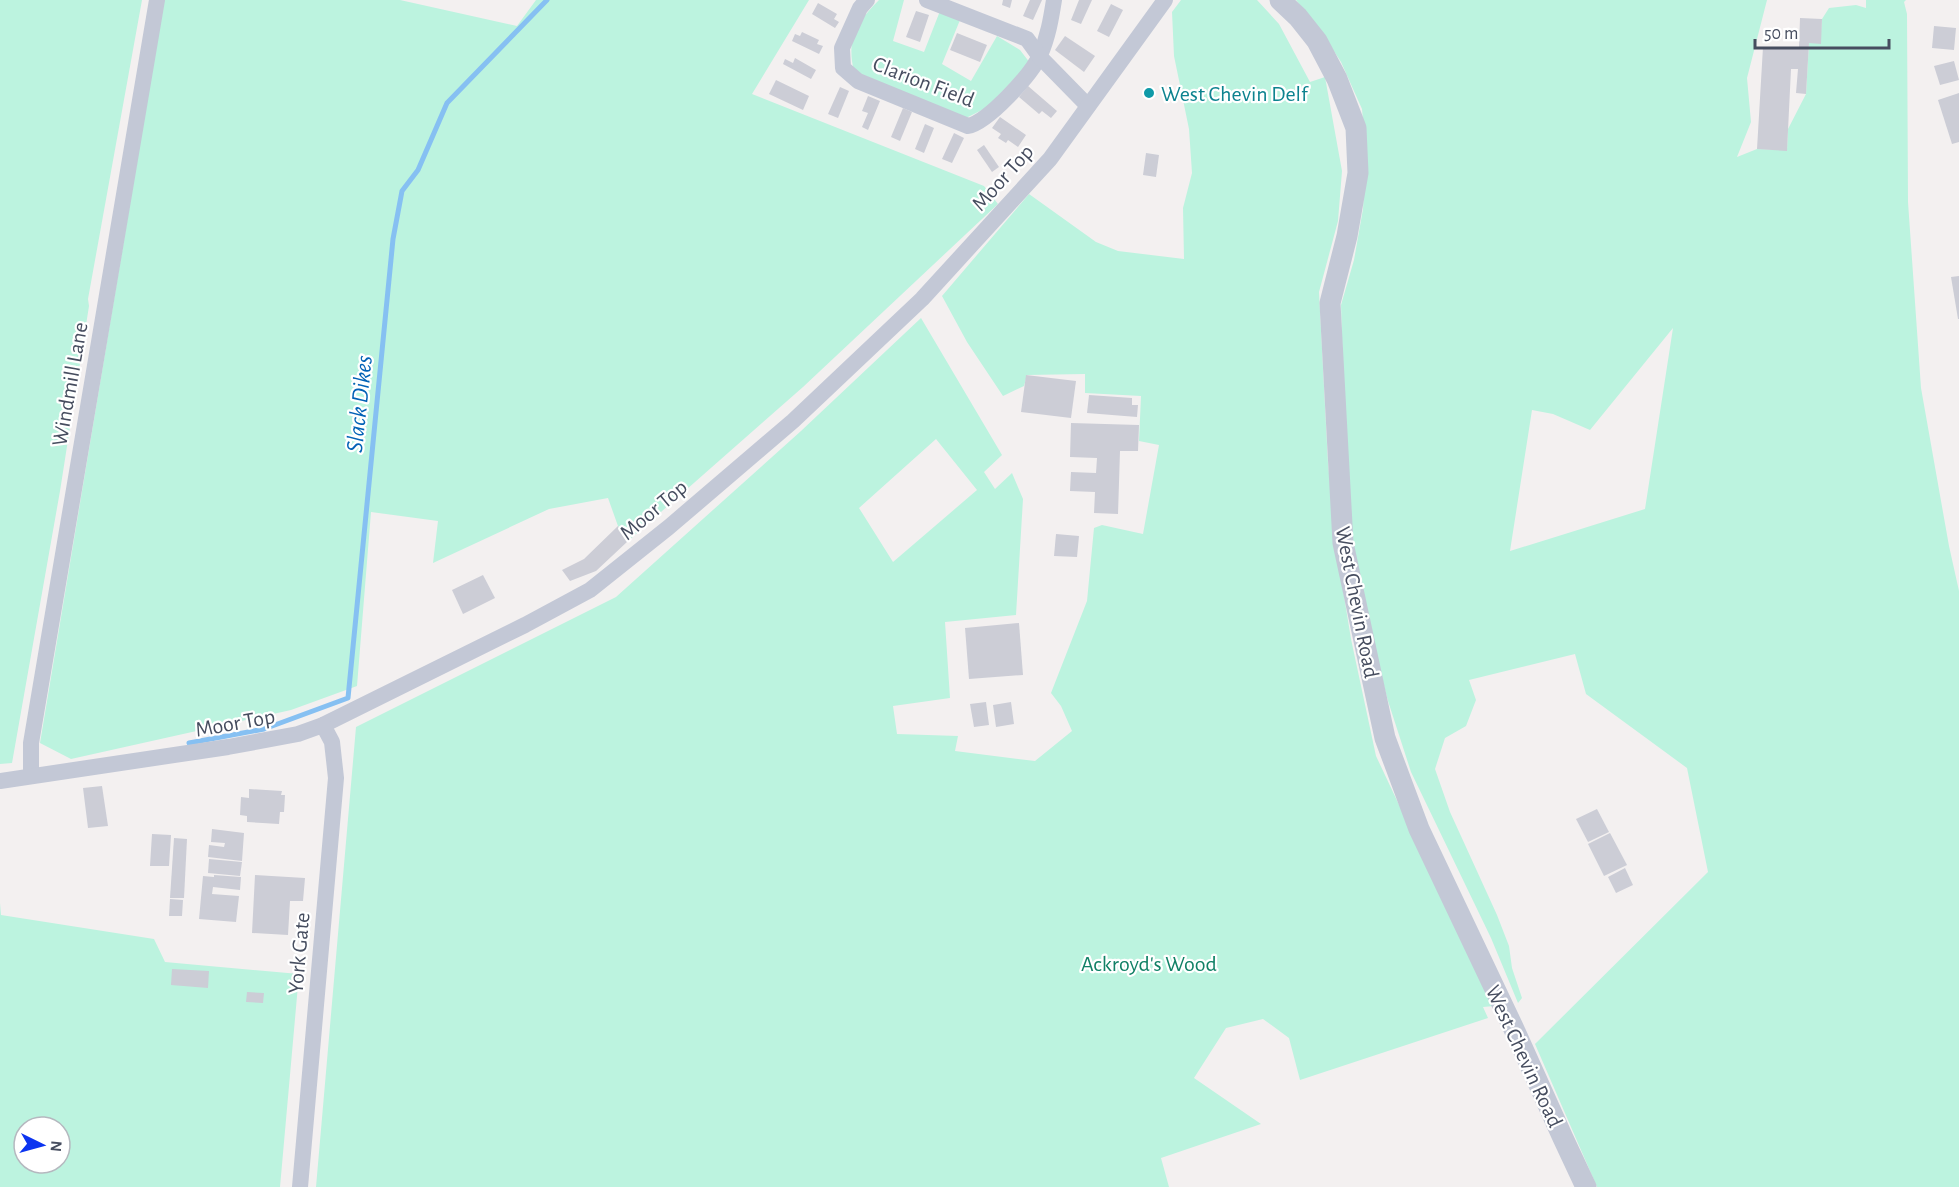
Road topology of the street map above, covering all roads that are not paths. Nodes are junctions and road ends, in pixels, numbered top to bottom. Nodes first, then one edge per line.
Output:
1 (157, 0) edge
2 (867, 0) edge
3 (927, 0) edge
4 (1054, 0) edge
5 (1166, 0) edge
6 (1280, 0) edge
7 (1040, 57) junction
8 (1088, 106) junction
9 (323, 725) junction
10 (31, 776) junction
11 (0, 781) edge
12 (300, 1187) edge
13 (1586, 1187) edge

1 - 10 street, Windmill Lane
2 - 7 street, Clarion Field
3 - 7 street
4 - 7 street, Clarion Field
5 - 8 street, Moor Top
6 - 13 street, West Chevin Road
7 - 8 street
8 - 9 street, Moor Top
9 - 10 street, Moor Top
9 - 12 street, York Gate
10 - 11 street, Moor Top

